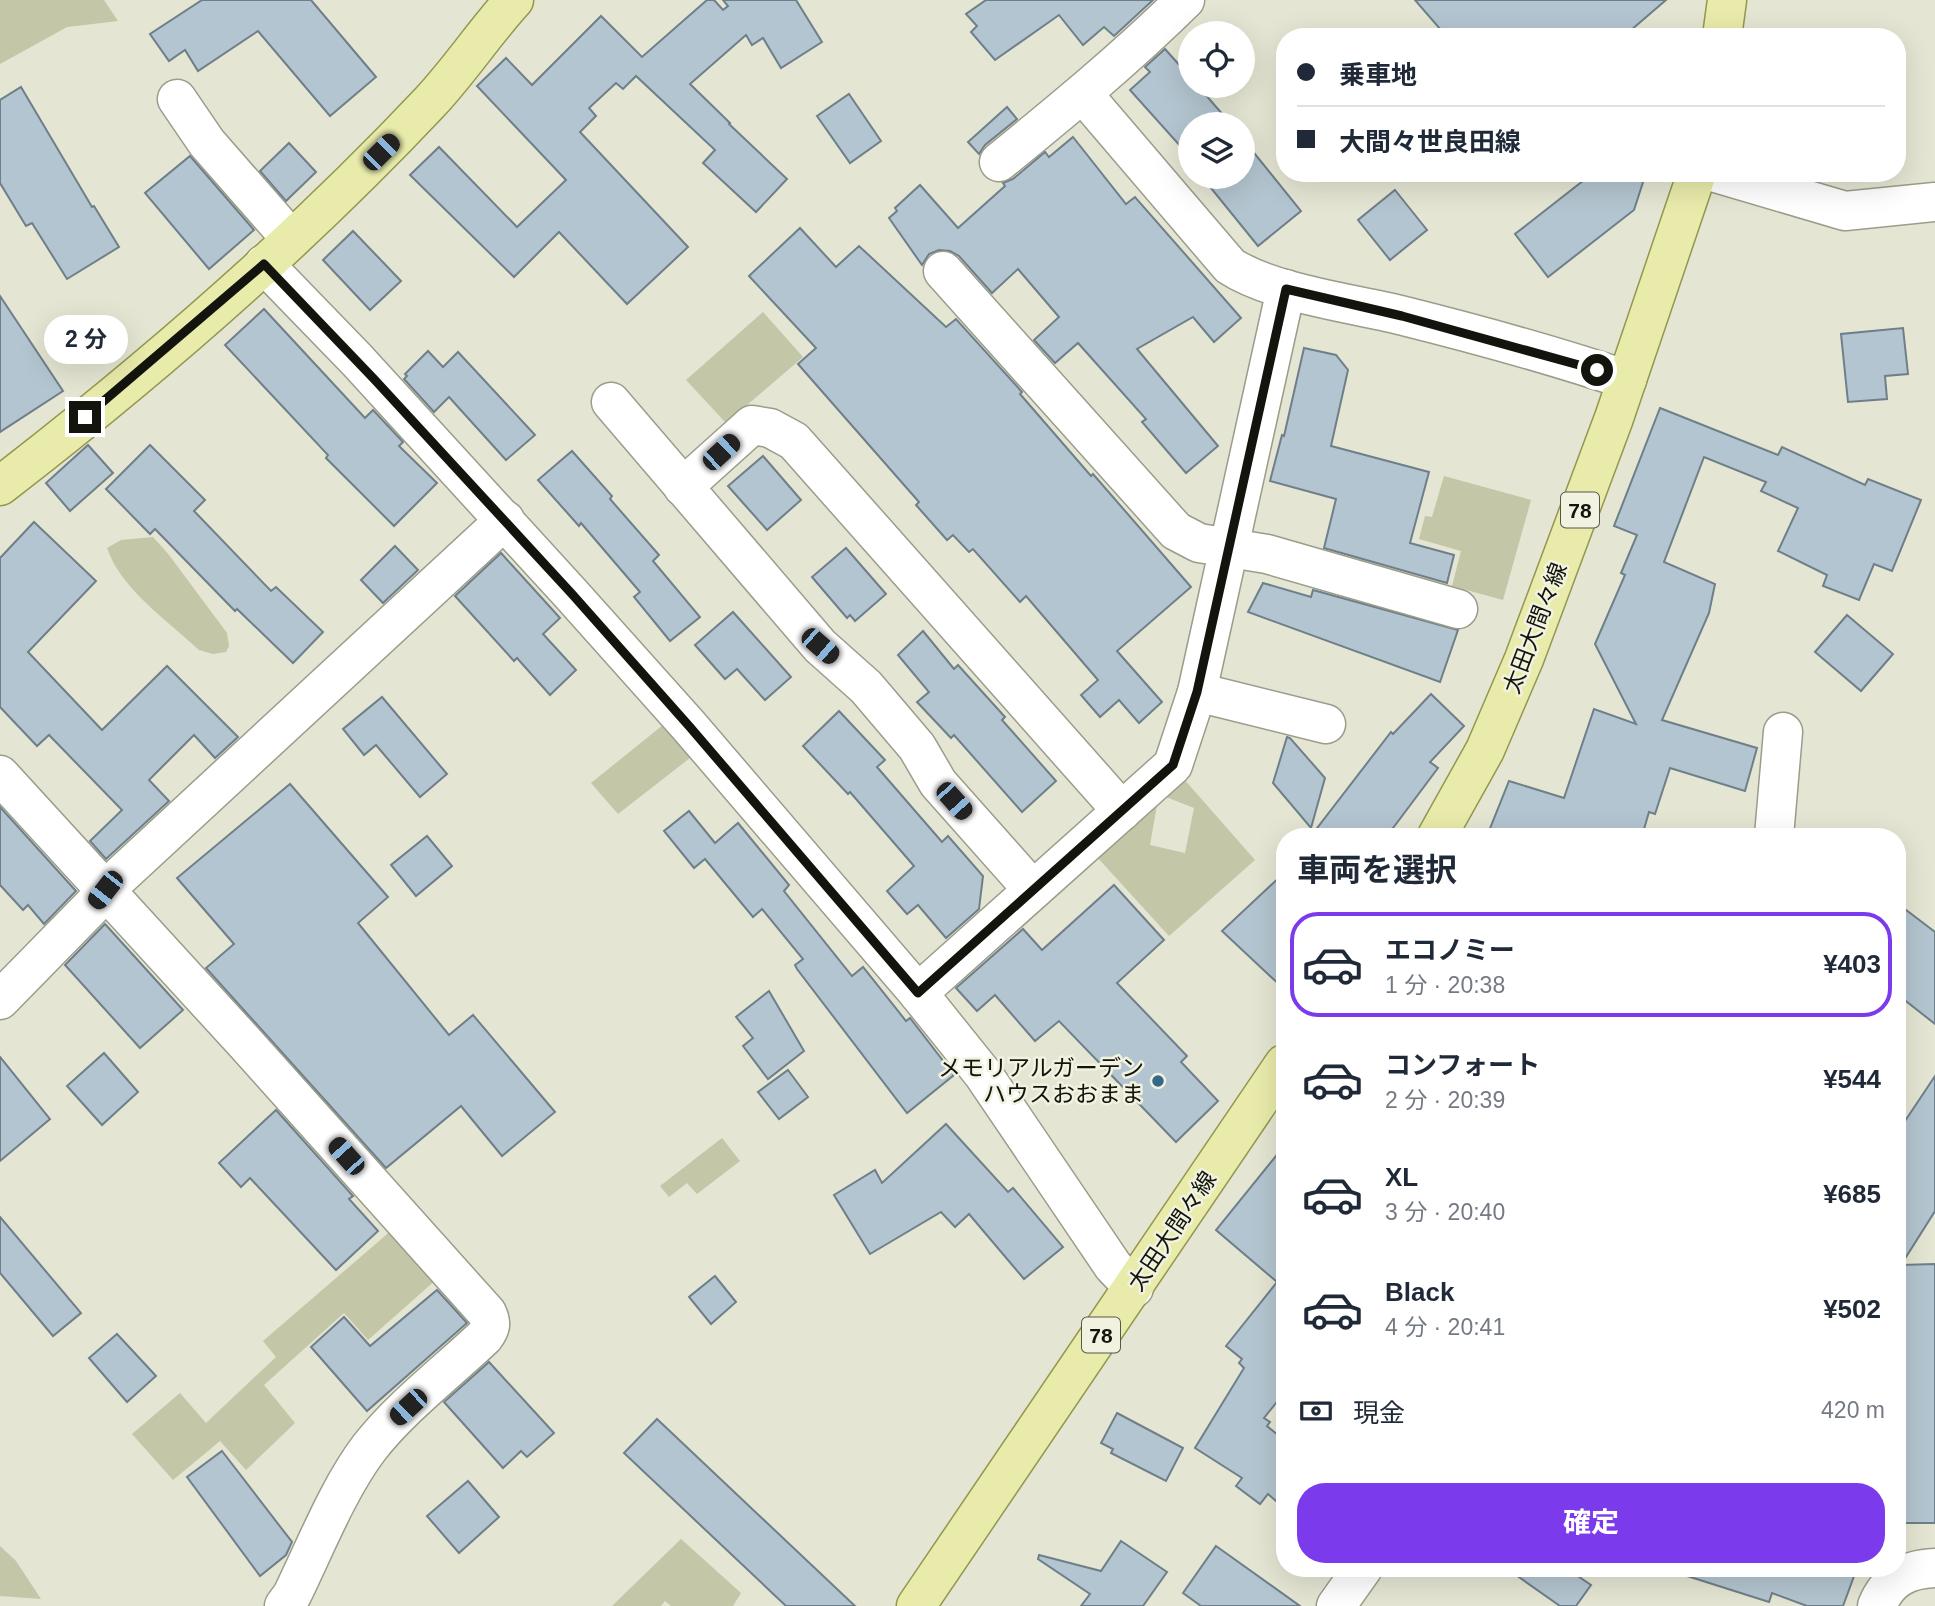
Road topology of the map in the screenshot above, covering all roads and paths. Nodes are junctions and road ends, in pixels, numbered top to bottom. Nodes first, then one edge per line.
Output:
1 (514, 0) edge
2 (1185, 0) edge
3 (1727, 0) edge
4 (1723, 28) edge
5 (1083, 94) junction
6 (177, 99) dead end
7 (999, 162) dead end
8 (1694, 182) edge
9 (1747, 182) edge
10 (1935, 202) edge
11 (278, 251) junction
12 (943, 271) dead end
13 (1286, 289) junction
14 (1628, 380) junction
15 (611, 402) dead end
16 (0, 486) edge
17 (683, 487) junction
18 (505, 520) junction
19 (1228, 549) junction
20 (1458, 609) dead end
21 (1197, 692) junction
22 (1326, 724) dead end
23 (1783, 732) dead end
24 (0, 775) edge
25 (1122, 811) junction
26 (1442, 828) edge
27 (1775, 828) edge
28 (105, 890) junction
29 (1033, 890) junction
30 (918, 993) junction
31 (0, 1000) edge
32 (1276, 1076) edge
33 (1134, 1288) junction
34 (1935, 1568) edge
35 (1906, 1573) edge
36 (1357, 1577) edge
37 (1899, 1577) edge
38 (284, 1606) edge
39 (916, 1606) edge
40 (1336, 1606) edge
41 (1877, 1606) edge

1 - 11 main road
2 - 5 street
3 - 4 main road
5 - 7 street
5 - 13 street
6 - 11 street
8 - 14 main road, 太田大間々線 / 78
9 - 10 street
11 - 16 main road
11 - 18 street
12 - 19 street
13 - 14 street
13 - 19 street
14 - 26 main road, 太田大間々線 / 78
15 - 17 street
17 - 25 street
17 - 29 street
18 - 28 street
18 - 30 street
19 - 20 street
19 - 21 street
21 - 22 street
21 - 25 street
23 - 27 street
24 - 28 street
25 - 29 street
28 - 31 street
28 - 38 street
29 - 30 street
30 - 33 street
32 - 33 main road, 太田大間々線 / 78
33 - 39 main road, 太田大間々線 / 78
34 - 35 street
36 - 40 street
37 - 41 street

